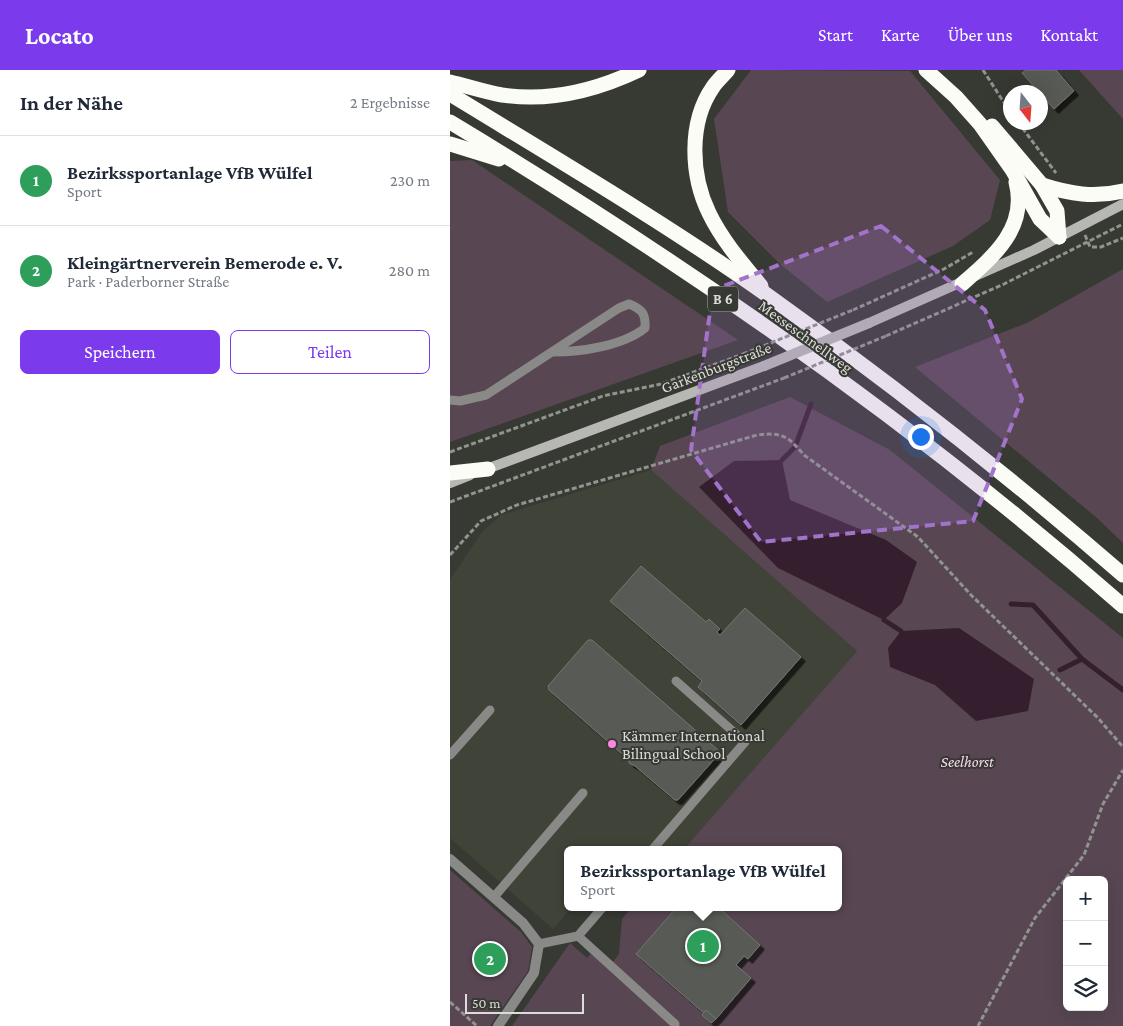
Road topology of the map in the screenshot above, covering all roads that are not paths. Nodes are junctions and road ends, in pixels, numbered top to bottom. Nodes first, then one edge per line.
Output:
1 (639, 70) edge
2 (728, 70) edge
3 (926, 70) edge
4 (940, 70) edge
5 (450, 82) edge
6 (450, 94) edge
7 (450, 122) edge
8 (450, 144) edge
9 (526, 168) junction
10 (1013, 171) junction
11 (1042, 185) junction
12 (1123, 191) edge
13 (1123, 204) edge
14 (1059, 237) junction
15 (962, 284) junction
16 (769, 297) junction
17 (553, 352) junction
18 (450, 400) edge
19 (488, 469) junction
20 (450, 473) edge
21 (450, 483) edge
22 (1123, 575) edge
23 (1123, 606) edge
24 (676, 681) dead end
25 (490, 710) dead end
26 (450, 755) edge
27 (583, 793) dead end
28 (655, 846) edge
29 (450, 859) edge
30 (494, 897) junction
31 (600, 911) edge
32 (578, 936) junction
33 (539, 944) junction
34 (675, 1024) dead end
35 (498, 1026) edge

1 - 5 highway
2 - 16 highway
3 - 10 highway
4 - 11 highway
6 - 16 highway, Messeschnellweg / B 6
7 - 9 highway, Messeschnellweg / B 6
8 - 9 highway
9 - 23 highway, Messeschnellweg / B 6
10 - 14 highway
10 - 15 highway
11 - 12 highway
11 - 14 highway
13 - 14 main road, Garkenburgstraße
14 - 15 main road, Garkenburgstraße
15 - 19 main road, Garkenburgstraße, bridge
16 - 22 highway, Messeschnellweg / B 6
17 - 17 lane
17 - 18 lane
19 - 20 highway
19 - 21 main road, Garkenburgstraße
24 - 28 lane
25 - 26 lane
27 - 30 lane
29 - 30 street
30 - 33 street
31 - 32 lane
32 - 33 lane
32 - 34 lane
33 - 35 street

